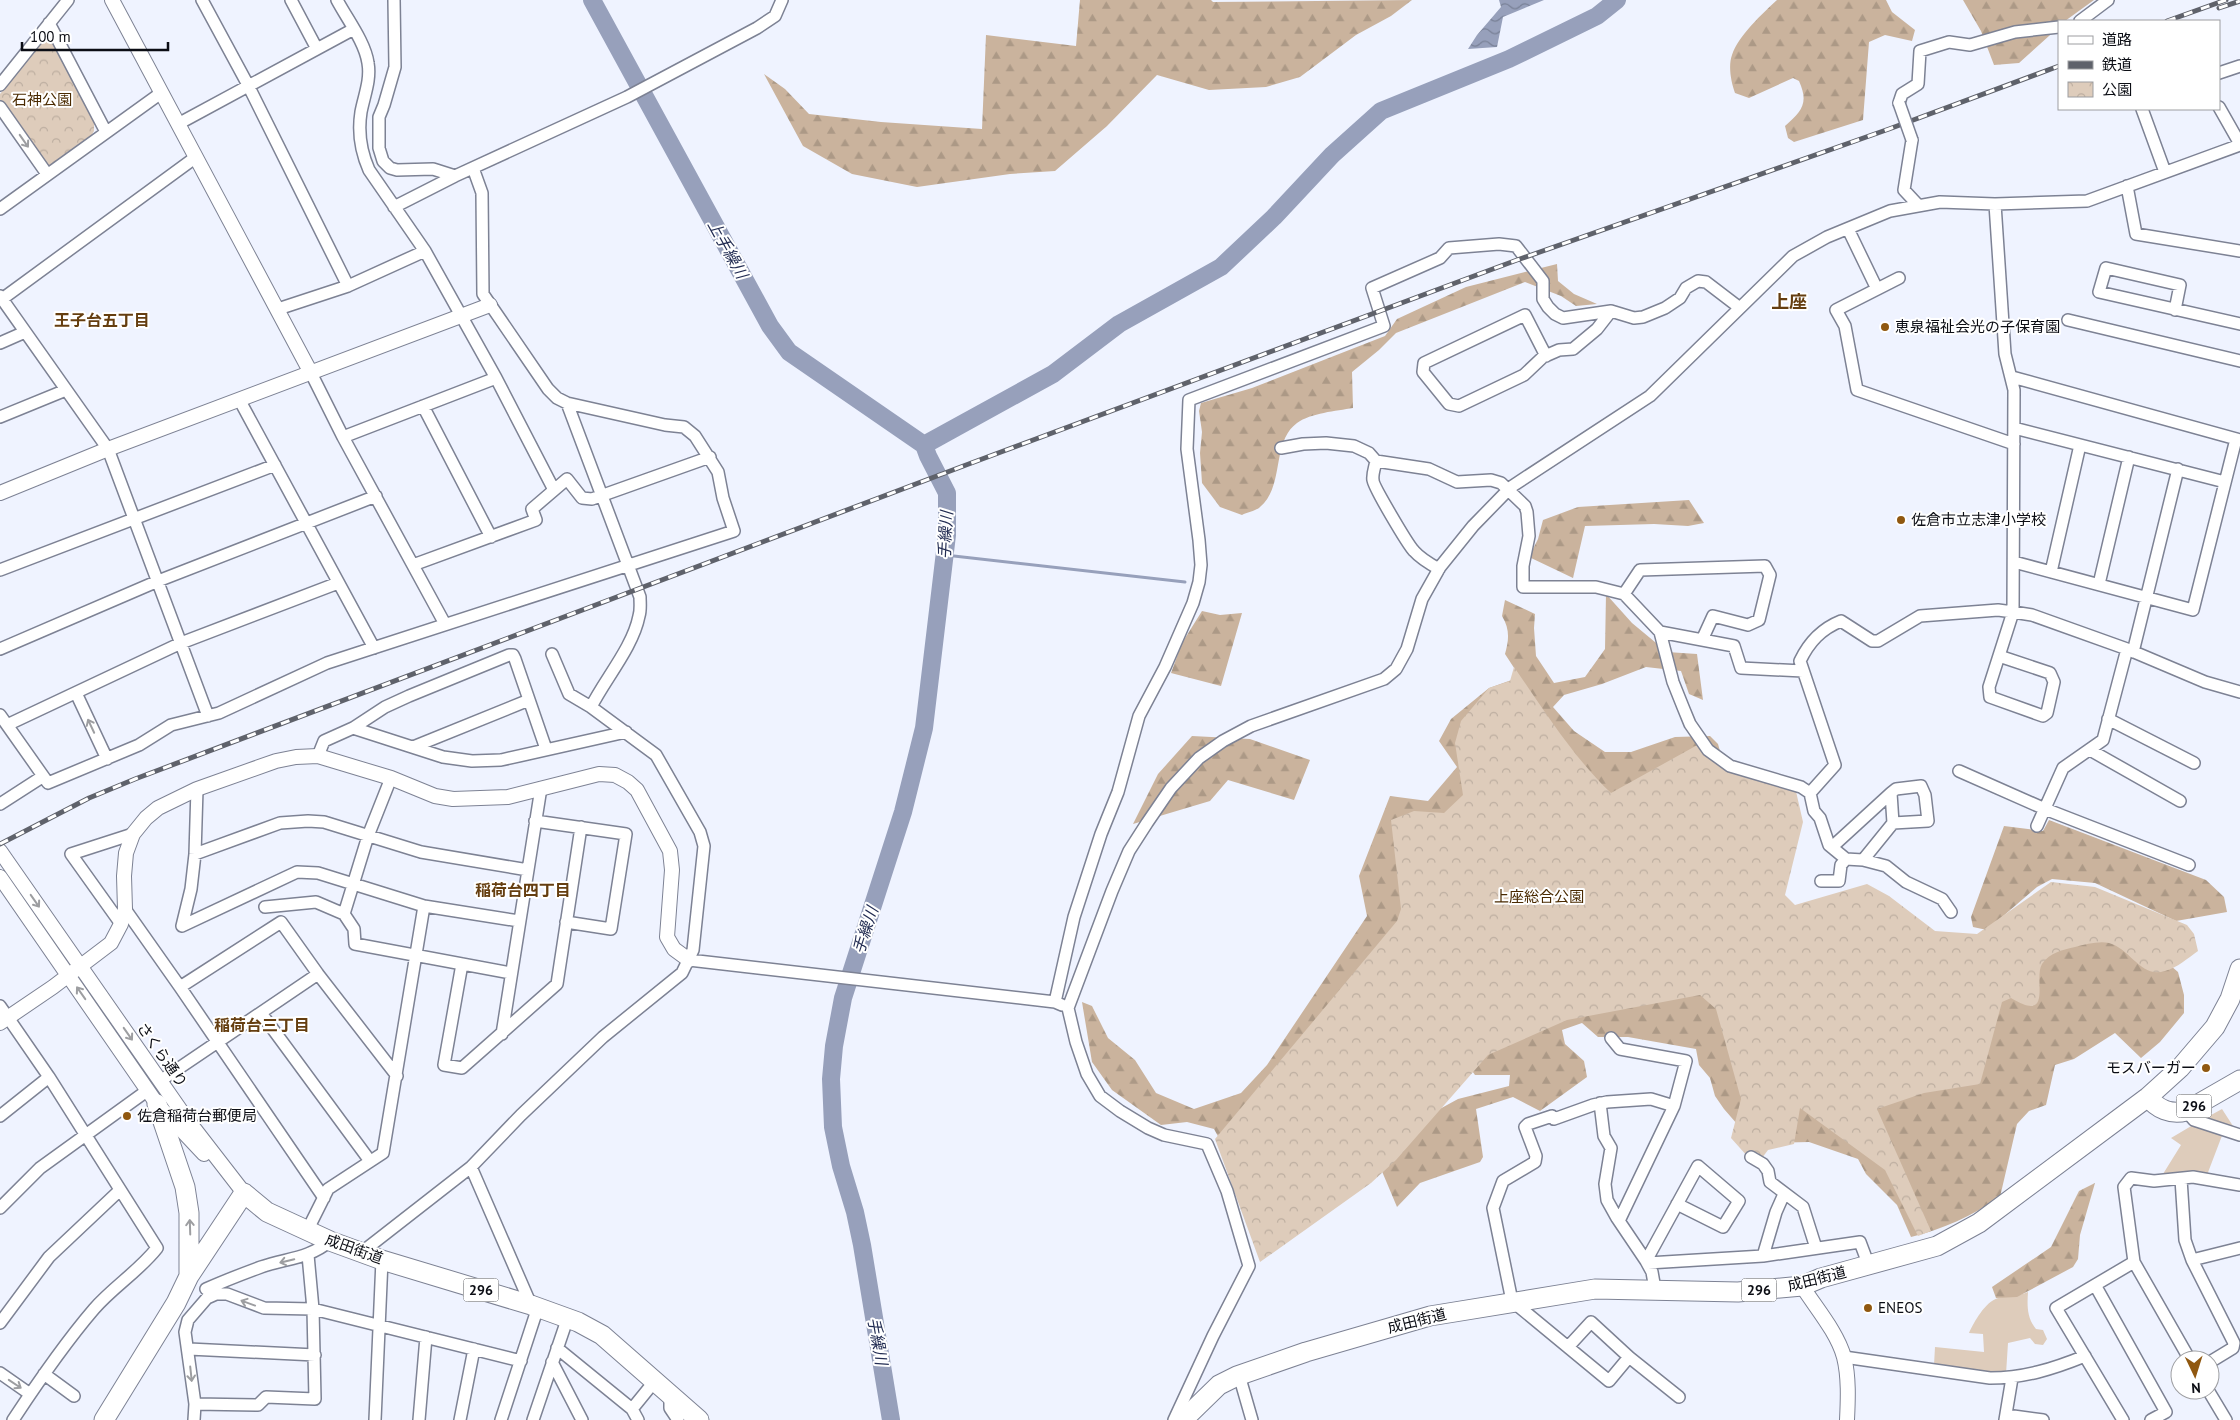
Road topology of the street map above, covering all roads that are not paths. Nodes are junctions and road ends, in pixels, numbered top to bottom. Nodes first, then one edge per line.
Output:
1 (68, 0) edge
2 (112, 0) edge
3 (202, 0) edge
4 (291, 0) edge
5 (337, 0) edge
6 (394, 0) edge
7 (782, 0) edge
8 (2108, 0) edge
9 (2081, 20) edge
10 (49, 23) junction
11 (2058, 27) edge
12 (352, 30) junction
13 (317, 49) junction
14 (2240, 66) edge
15 (2220, 73) edge
16 (0, 85) edge
17 (248, 85) junction
18 (161, 93) junction
19 (0, 107) edge
20 (2220, 109) edge
21 (2142, 110) edge
22 (178, 124) junction
23 (106, 132) junction
24 (2240, 144) edge
25 (196, 157) junction
26 (473, 168) junction
27 (2165, 172) junction
28 (47, 174) junction
29 (455, 176) junction
30 (2127, 186) junction
31 (1995, 204) junction
32 (1918, 205) junction
33 (394, 206) junction
34 (0, 209) edge
35 (1848, 229) junction
36 (425, 251) junction
37 (2240, 251) edge
38 (1899, 278) dead end
39 (348, 286) junction
40 (1876, 289) junction
41 (1, 298) edge
42 (490, 305) junction
43 (1740, 308) junction
44 (278, 309) junction
45 (2175, 310) junction
46 (1611, 312) junction
47 (462, 316) junction
48 (2068, 320) dead end
49 (2240, 324) edge
50 (25, 332) junction
51 (0, 343) edge
52 (1546, 356) junction
53 (2240, 361) edge
54 (312, 373) junction
55 (2012, 377) junction
56 (496, 378) junction
57 (66, 390) junction
58 (240, 401) junction
59 (567, 403) junction
60 (423, 406) junction
61 (0, 417) edge
62 (2014, 428) junction
63 (343, 437) junction
64 (2238, 439) edge
65 (2014, 444) junction
66 (2080, 445) junction
67 (1281, 448) dead end
68 (108, 449) junction
69 (710, 457) junction
70 (2129, 457) junction
71 (1376, 461) junction
72 (275, 465) junction
73 (2178, 469) junction
74 (2225, 482) junction
75 (1509, 489) junction
76 (554, 490) junction
77 (0, 493) edge
78 (603, 494) junction
79 (376, 496) junction
80 (134, 519) junction
81 (306, 524) junction
82 (491, 537) junction
83 (2014, 562) junction
84 (413, 565) junction
85 (629, 565) junction
86 (1439, 569) junction
87 (0, 570) edge
88 (2051, 572) junction
89 (158, 581) junction
90 (338, 583) junction
91 (2099, 584) junction
92 (1624, 594) junction
93 (2146, 596) junction
94 (2013, 612) junction
95 (445, 624) junction
96 (1660, 632) junction
97 (1702, 640) junction
98 (181, 643) junction
99 (374, 648) junction
100 (0, 649) edge
101 (2130, 650) junction
102 (552, 654) dead end
103 (1999, 656) junction
104 (1802, 672) junction
105 (76, 692) junction
106 (2240, 692) edge
107 (529, 700) junction
108 (592, 707) junction
109 (0, 715) edge
110 (208, 716) junction
111 (2108, 719) junction
112 (7, 725) junction
113 (353, 728) junction
114 (626, 732) junction
115 (412, 747) junction
116 (546, 749) junction
117 (2090, 750) junction
118 (318, 756) junction
119 (107, 759) junction
120 (2194, 763) dead end
121 (1959, 771) dead end
122 (42, 777) junction
123 (391, 778) junction
124 (540, 788) junction
125 (197, 789) junction
126 (1810, 793) junction
127 (1891, 793) junction
128 (2180, 801) dead end
129 (0, 804) edge
130 (2045, 809) junction
131 (535, 821) junction
132 (1893, 823) junction
133 (2037, 826) dead end
134 (581, 828) junction
135 (133, 834) junction
136 (368, 836) junction
137 (1832, 847) junction
138 (195, 854) junction
139 (4, 856) edge
140 (1846, 859) junction
141 (1863, 860) junction
142 (2190, 865) dead end
143 (528, 870) junction
144 (0, 877) edge
145 (1820, 881) dead end
146 (353, 885) junction
147 (424, 906) junction
148 (265, 907) dead end
149 (125, 909) junction
150 (1951, 912) dead end
151 (344, 914) junction
152 (519, 921) junction
153 (566, 922) junction
154 (121, 924) junction
155 (415, 956) junction
156 (689, 960) junction
157 (462, 964) junction
158 (80, 966) junction
159 (2240, 969) edge
160 (511, 973) junction
161 (318, 974) junction
162 (68, 976) junction
163 (180, 986) junction
164 (1055, 1002) junction
165 (2235, 1003) edge
166 (1068, 1008) junction
167 (262, 1013) junction
168 (3, 1015) edge
169 (502, 1034) junction
170 (1611, 1038) dead end
171 (218, 1042) junction
172 (396, 1076) junction
173 (49, 1077) junction
174 (2240, 1080) edge
175 (160, 1081) junction
176 (2148, 1096) junction
177 (153, 1097) junction
178 (1600, 1104) junction
179 (1674, 1106) junction
180 (2186, 1110) junction
181 (0, 1116) edge
182 (85, 1134) junction
183 (2240, 1135) edge
184 (1751, 1156) dead end
185 (370, 1161) junction
186 (471, 1167) junction
187 (2181, 1179) junction
188 (2240, 1185) edge
189 (120, 1190) junction
190 (244, 1193) junction
191 (1784, 1194) junction
192 (324, 1198) junction
193 (1677, 1204) junction
194 (0, 1208) edge
195 (1619, 1221) junction
196 (307, 1231) junction
197 (330, 1241) junction
198 (1816, 1248) junction
199 (2240, 1248) edge
200 (362, 1252) junction
201 (308, 1255) junction
202 (1763, 1256) junction
203 (382, 1260) junction
204 (2192, 1260) junction
205 (1647, 1262) junction
206 (2134, 1262) junction
207 (1869, 1266) junction
208 (191, 1273) junction
209 (2094, 1285) junction
210 (1802, 1286) junction
211 (1655, 1289) junction
212 (206, 1293) junction
213 (1512, 1301) junction
214 (534, 1306) junction
215 (313, 1309) junction
216 (568, 1317) junction
217 (0, 1323) edge
218 (380, 1325) junction
219 (426, 1337) junction
220 (1568, 1347) junction
221 (557, 1348) junction
222 (189, 1349) junction
223 (474, 1349) junction
224 (2184, 1350) edge
225 (315, 1355) junction
226 (2085, 1356) junction
227 (2220, 1356) edge
228 (1629, 1357) junction
229 (1844, 1357) junction
230 (521, 1361) junction
231 (552, 1362) junction
232 (0, 1373) edge
233 (44, 1374) junction
234 (1239, 1375) junction
235 (2012, 1378) junction
236 (654, 1382) junction
237 (30, 1394) junction
238 (670, 1395) junction
239 (74, 1396) dead end
240 (1679, 1397) dead end
241 (2214, 1400) edge
242 (195, 1404) junction
243 (632, 1409) junction
244 (2006, 1417) edge
245 (13, 1420) edge
246 (104, 1420) edge
247 (194, 1420) edge
248 (375, 1420) edge
249 (419, 1420) edge
250 (460, 1420) edge
251 (501, 1420) edge
252 (533, 1420) edge
253 (582, 1420) edge
254 (638, 1420) edge
255 (678, 1420) edge
256 (699, 1420) edge
257 (1174, 1420) edge
258 (1183, 1420) edge
259 (1252, 1420) edge
260 (1847, 1420) edge
261 (2043, 1420) edge
262 (2123, 1420) edge
263 (2150, 1420) edge
264 (2226, 1420) edge

1 - 10 street
2 - 18 street
3 - 17 street
4 - 13 street
5 - 12 street
6 - 29 street
7 - 26 street
8 - 9 street
10 - 16 street
10 - 23 street
11 - 32 street, bridge
12 - 13 street
12 - 33 street
13 - 17 street
14 - 15 street
17 - 22 street
17 - 39 street
18 - 22 street
18 - 23 street
19 -> 28 street
20 - 24 street
21 - 27 street
22 - 25 street
23 - 28 street
24 - 27 street
25 - 41 street
25 - 44 street
26 - 29 street
26 - 42 street
27 - 30 street
28 - 34 street
29 - 33 street
30 - 31 street
30 - 37 street
31 - 32 street
31 - 55 street
32 - 35 street
33 - 36 street
35 - 40 street
35 - 43 street
36 - 39 street
36 - 47 street
38 - 40 street
39 - 44 street
40 - 65 street
41 - 50 street
42 - 47 street
42 - 59 street
43 - 46 street
43 - 75 street
44 - 54 street
45 - 45 street
45 - 49 street
46 - 52 street
46 - 164 street
47 - 54 street
47 - 56 street
48 - 53 street
50 - 51 street
50 - 57 street
52 - 52 street
54 - 58 street
54 - 63 street
55 - 62 street
55 - 64 street
56 - 60 street
56 - 76 street
57 - 61 street
57 - 68 street
58 - 68 street
58 - 72 street
59 - 69 street
59 - 78 street
60 - 63 street
60 - 82 street
62 - 65 street
62 - 66 street
63 - 79 street
64 - 74 street
65 - 83 street
66 - 70 street
66 - 88 street
67 - 71 street
68 - 77 street
68 - 80 street
69 - 78 street
69 - 85 street
70 - 73 street
70 - 91 street
71 - 75 street
71 - 86 street
72 - 80 street
72 - 81 street
73 - 74 street
73 - 93 street
74 - 93 street
75 - 86 street
75 - 92 street
76 - 78 street
76 - 82 street
78 - 85 street
79 - 81 street
79 - 84 street
80 - 87 street
80 - 89 street
81 - 89 street
81 - 90 street
82 - 84 street
83 - 88 street
83 - 94 street
84 - 95 street
85 - 95 street
85 - 108 street
86 - 166 street
88 - 91 street
89 - 98 street
89 - 100 street
90 - 98 street
90 - 99 street
91 - 93 street
92 - 96 street
92 - 97 street
93 - 101 street
94 - 101 street
94 - 103 street
94 - 104 street
95 - 99 street
96 - 97 street
96 - 126 street
97 - 104 street
98 - 105 street
98 - 110 street
99 - 110 street
101 - 106 street
101 - 111 street
102 - 108 street
103 - 103 street
104 - 126 street
105 - 112 street
119 -> 105 street
107 - 113 street
107 - 115 street
107 - 116 street
108 - 114 street
109 - 112 street
110 - 119 street
111 - 117 street
111 - 120 street
112 - 122 street
113 - 115 street
113 - 118 street
114 - 116 street
114 - 156 street
115 - 116 street
117 - 128 street
117 - 130 street
118 - 123 street
118 - 125 street
119 - 122 street
121 - 130 street
122 - 129 street
123 - 124 street
123 - 136 street
124 - 131 street
124 - 156 street
125 - 135 street
125 - 138 street
126 - 137 street
127 - 132 street
127 - 132 street
127 - 137 street
130 - 133 street
130 - 142 street
131 - 134 street
131 - 143 street
132 - 141 street
134 - 153 street
134 - 153 street
135 - 149 street
135 - 154 street
136 - 138 street
136 - 143 street
136 - 146 street
137 - 140 street
138 - 146 street
139 -> 158 street, さくら通り
140 - 141 street
140 - 145 street
141 - 150 street
143 - 152 street
144 - 162 street
146 - 147 street
146 - 151 street
147 - 152 street
147 - 155 street
148 - 151 street
149 - 154 street
149 - 163 street
151 - 155 street
152 - 160 street
153 - 169 street
154 - 158 street
155 - 157 street
155 - 172 street
156 - 164 street
156 - 186 street
157 - 160 street
157 - 169 street
158 - 162 street
158 -> 175 street, さくら通り
159 - 165 highway, 成田街道 / 296
160 - 169 street
161 - 163 street
161 - 167 street
161 - 172 street
162 - 168 street
177 -> 162 street
163 - 171 street
164 - 166 street
165 - 176 highway, 成田街道 / 296
166 - 257 street
167 - 171 street
167 - 185 street
168 - 173 street
170 - 179 street
171 - 175 street
171 - 192 street
172 - 185 street
173 - 181 street
173 - 182 street
174 - 180 highway, 296
175 - 190 street, さくら通り
176 - 180 highway, 296
176 - 207 highway, 成田街道 / 296
177 - 182 street
177 - 190 street
208 -> 177 highway
178 - 179 street
178 - 195 street
178 - 213 street
179 - 195 street
180 - 183 street
182 - 189 street
182 - 194 street
184 - 191 street
185 - 192 street
186 - 200 street
186 - 214 street
187 - 188 street
187 - 204 street
187 - 206 street
189 - 217 street
189 - 233 street
190 - 196 highway, 成田街道 / 296
190 - 208 highway
191 - 198 street
191 - 202 street
192 - 196 street
193 - 193 street
193 - 205 street
195 - 205 street
196 - 197 highway, 成田街道 / 296
197 - 200 highway, 成田街道 / 296
197 - 201 street
198 - 202 street
198 - 207 street
199 - 204 street
200 - 203 highway, 成田街道 / 296
201 -> 212 street
201 - 215 street
202 - 205 street
203 - 214 highway, 成田街道 / 296
203 - 218 street
204 - 227 street
205 - 211 street
206 - 209 street
206 - 224 street
207 - 210 highway, 成田街道 / 296
208 - 212 street
208 - 246 highway
209 - 226 street
209 - 263 street
210 - 211 highway, 成田街道 / 296
210 - 229 street
211 - 213 highway, 成田街道 / 296
215 -> 212 street
212 - 222 street
213 - 220 street
213 - 234 highway, 成田街道 / 296
214 - 216 highway, 成田街道 / 296
214 - 230 street
215 - 218 street
215 - 225 street
216 - 221 street
216 - 236 highway, 成田街道 / 296
218 - 219 street
218 - 248 street
219 - 223 street
219 - 249 street
220 - 228 street
220 - 228 street
221 - 231 street
221 - 243 street
222 - 225 street
222 -> 242 street
223 - 230 street
223 - 250 street
225 - 242 street
226 - 235 street
226 - 262 street
228 - 240 street
229 - 235 street
229 - 260 street
230 - 251 street
231 - 252 street
231 - 253 street
232 -> 237 street
233 - 237 street
233 - 239 street
234 - 258 highway, 成田街道 / 296
234 - 259 street
235 - 244 street
236 - 238 highway, 成田街道 / 296
236 - 243 street
237 - 245 street
238 - 255 street
238 - 256 highway, 成田街道 / 296
241 - 264 street
242 - 247 street
243 - 254 street
244 - 261 street

